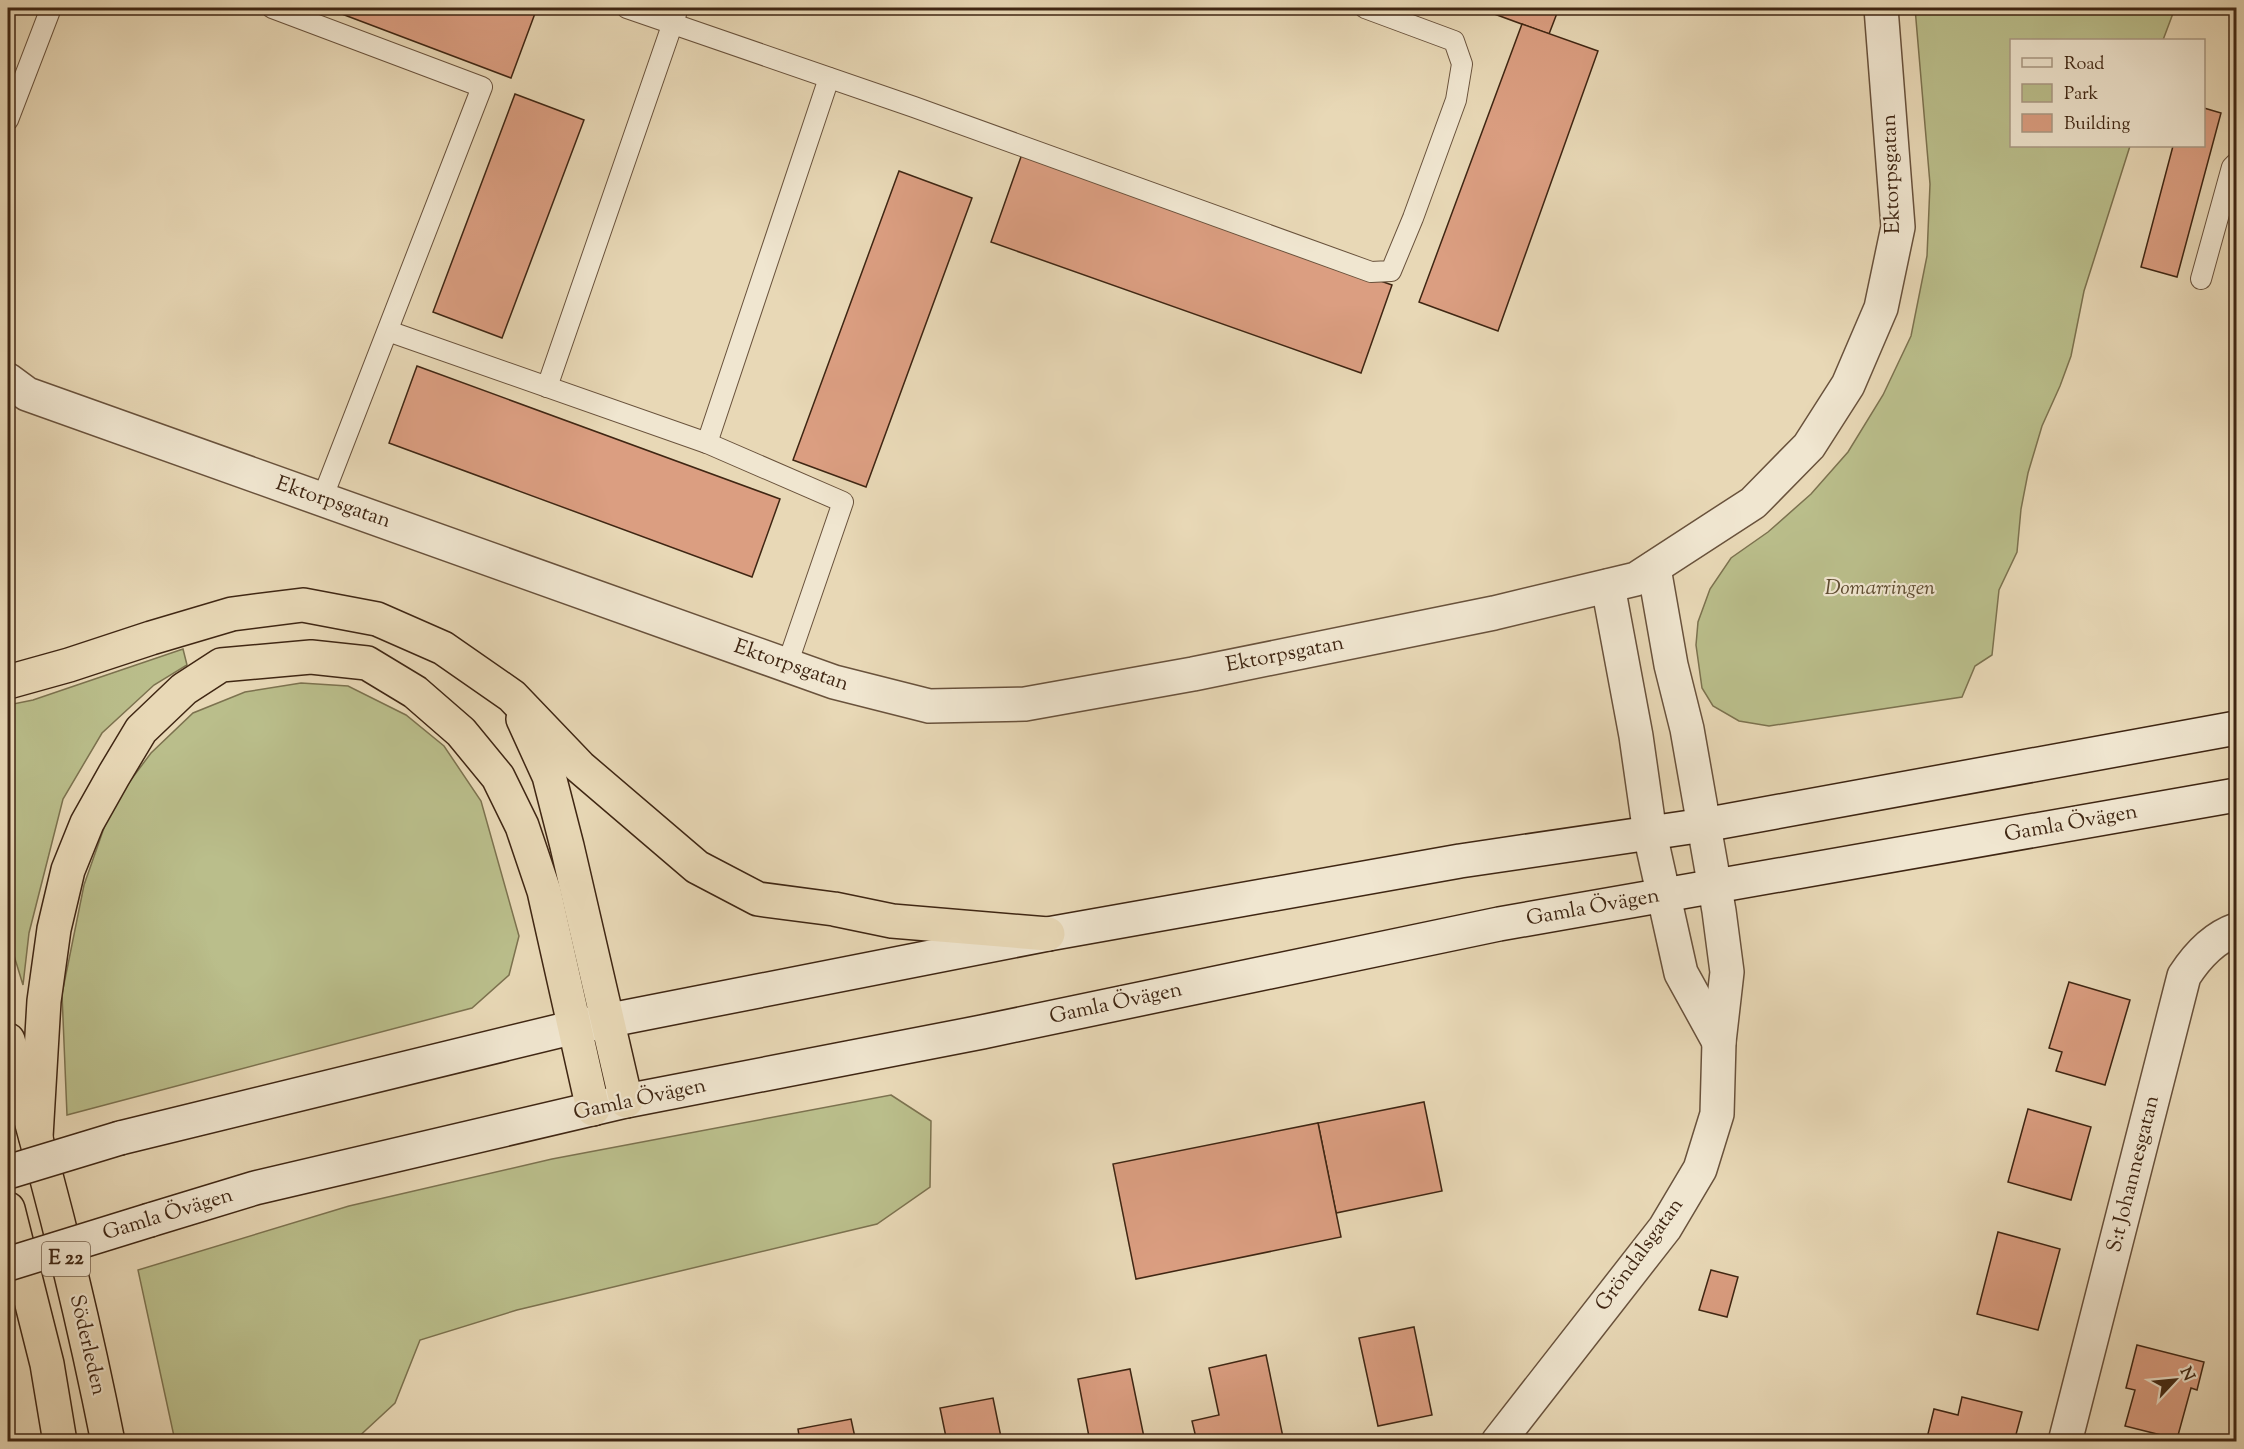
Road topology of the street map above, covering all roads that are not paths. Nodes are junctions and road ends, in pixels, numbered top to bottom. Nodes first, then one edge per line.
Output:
1 (51, 8) edge
2 (272, 8) edge
3 (627, 8) edge
4 (1365, 8) edge
5 (1881, 8) edge
6 (675, 16) edge
7 (829, 78) junction
8 (8, 120) edge
9 (2236, 163) edge
10 (2201, 279) dead end
11 (388, 331) junction
12 (8, 380) edge
13 (546, 387) junction
14 (707, 443) junction
15 (322, 499) junction
16 (1654, 568) junction
17 (1608, 586) junction
18 (788, 665) junction
19 (8, 682) edge
20 (513, 696) junction
21 (2236, 728) edge
22 (2236, 795) edge
23 (1704, 825) junction
24 (1650, 834) junction
25 (1714, 887) junction
26 (1663, 896) junction
27 (2236, 930) edge
28 (1047, 933) junction
29 (608, 1020) junction
30 (575, 1027) junction
31 (8, 1040) edge
32 (1719, 1042) junction
33 (626, 1101) junction
34 (593, 1109) junction
35 (36, 1137) junction
36 (8, 1172) edge
37 (8, 1209) edge
38 (8, 1264) edge
39 (60, 1442) edge
40 (108, 1442) edge
41 (1498, 1442) edge
42 (2065, 1442) edge

1 - 8 lane
2 - 11 lane
3 - 6 lane
4 - 7 lane
5 - 16 main road, Ektorpsgatan
6 - 7 lane
6 - 13 lane
7 - 14 lane
9 - 10 lane
11 - 13 lane
11 - 15 lane
12 - 15 main road, Ektorpsgatan
13 - 14 lane
14 - 18 lane
15 - 18 main road, Ektorpsgatan
16 - 17 main road, Ektorpsgatan
16 - 23 main road
17 - 18 main road, Ektorpsgatan
17 - 24 main road
19 - 20 highway
20 - 28 highway
20 - 29 highway
21 - 23 main road
22 - 25 main road, Gamla Övägen
23 - 24 main road
23 - 25 main road, Gröndalsgatan
24 - 26 main road
24 - 28 main road
25 - 26 main road, Gamla Övägen
25 - 32 main road, Gröndalsgatan
26 - 32 main road
26 - 33 main road, Gamla Övägen
27 - 42 main road, S:t Johannesgatan
28 - 29 main road
29 - 30 main road
29 - 33 highway
30 - 34 highway
30 - 35 highway
30 - 36 main road, bridge
31 - 35 highway, Söderleden / E 22
32 - 41 main road, Gröndalsgatan
33 - 34 main road, Gamla Övägen
34 - 38 main road, Gamla Övägen, bridge
35 - 40 highway, Söderleden / E 22
37 - 39 highway, Söderleden / E 22

